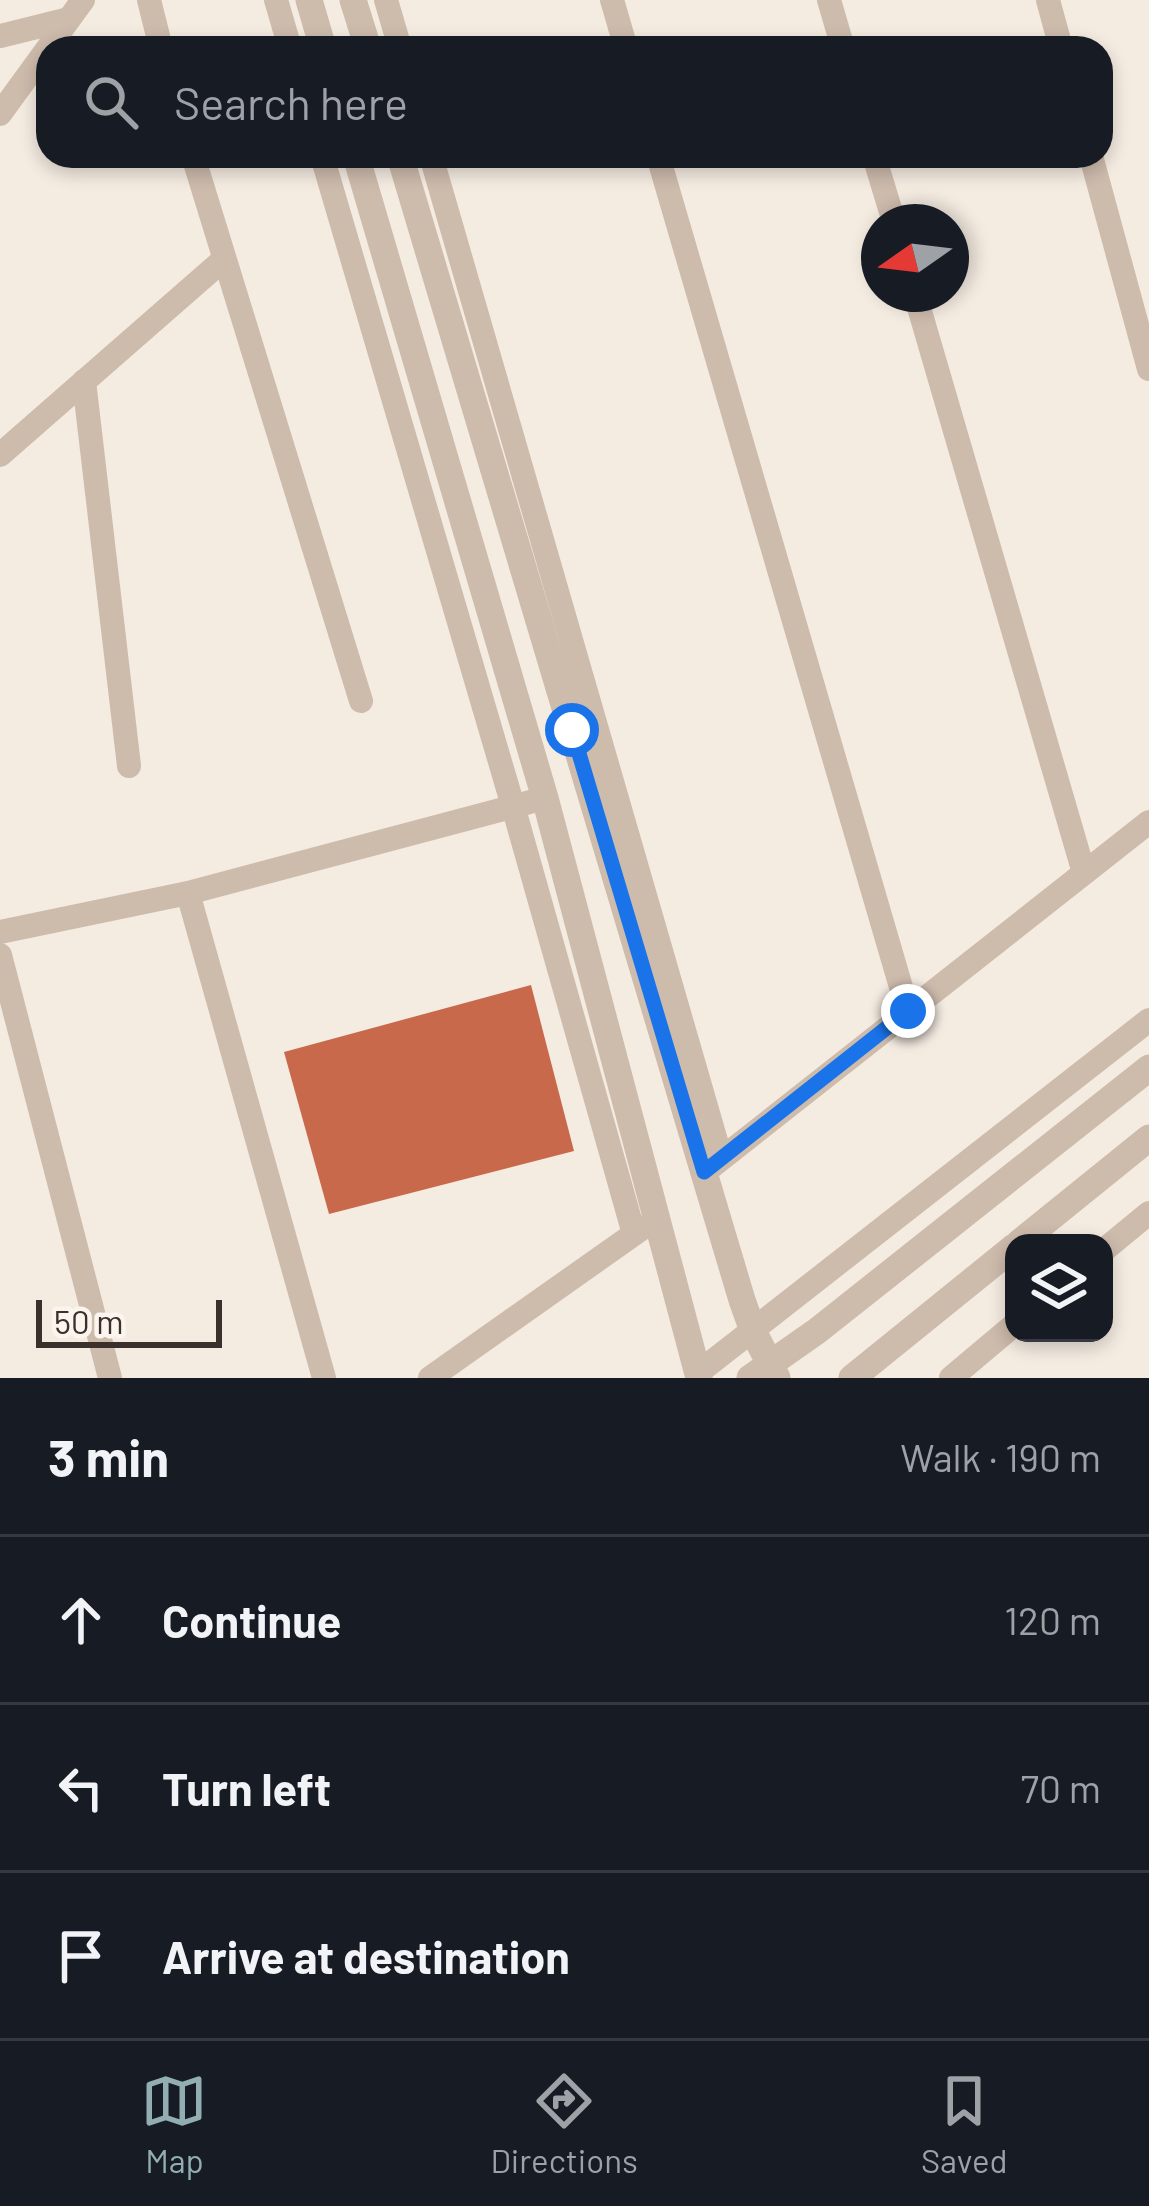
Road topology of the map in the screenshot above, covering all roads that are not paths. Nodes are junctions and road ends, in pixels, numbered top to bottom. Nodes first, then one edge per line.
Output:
1 (149, 0) edge
2 (276, 0) edge
3 (309, 0) edge
4 (353, 0) edge
5 (386, 0) edge
6 (612, 0) edge
7 (829, 0) edge
8 (1048, 0) edge
9 (76, 10) edge
10 (0, 36) edge
11 (57, 36) edge
12 (158, 36) edge
13 (286, 36) edge
14 (320, 36) edge
15 (364, 36) edge
16 (396, 36) edge
17 (622, 36) edge
18 (840, 36) edge
19 (1058, 36) edge
20 (36, 65) edge
21 (0, 114) edge
22 (196, 168) edge
23 (326, 168) edge
24 (360, 168) edge
25 (404, 168) edge
26 (434, 168) edge
27 (662, 168) edge
28 (878, 168) edge
29 (1094, 168) edge
30 (889, 204) edge
31 (223, 260) junction
32 (920, 312) edge
33 (1149, 369) edge
34 (84, 381) junction
35 (0, 454) edge
36 (362, 701) dead end
37 (129, 766) dead end
38 (544, 798) junction
39 (513, 806) junction
40 (1149, 822) edge
41 (1084, 873) junction
42 (188, 893) junction
43 (0, 932) edge
44 (0, 955) edge
45 (908, 1011) junction
46 (1149, 1020) edge
47 (1149, 1068) edge
48 (1149, 1138) edge
49 (713, 1165) junction
50 (1149, 1213) edge
51 (658, 1216) junction
52 (634, 1234) junction
53 (1031, 1234) edge
54 (1113, 1243) edge
55 (1005, 1255) edge
56 (753, 1331) junction
57 (1005, 1333) edge
58 (766, 1374) edge
59 (699, 1375) edge
60 (110, 1378) edge
61 (324, 1378) edge
62 (430, 1378) edge
63 (852, 1378) edge
64 (951, 1378) edge

1 - 12 street
2 - 13 street
3 - 14 street
4 - 15 street
5 - 16 street
6 - 17 street
7 - 18 street
8 - 19 street
9 - 10 street
9 - 11 street
20 - 21 street
22 - 31 street
23 - 39 street
24 - 38 street
25 - 49 street
26 - 49 street
27 - 45 street
28 - 30 street
29 - 33 street
31 - 34 street
31 - 36 street
32 - 41 street
34 - 35 street
34 - 37 street
38 - 39 street
38 - 51 street
39 - 42 street
39 - 52 street
40 - 41 street
41 - 45 street
42 - 43 street
42 - 61 street
44 - 60 street
45 - 49 street
46 - 56 street
47 - 58 street
48 - 53 street
49 - 56 street
50 - 54 street
51 - 52 street
51 - 59 street
52 - 62 street
55 - 63 street
56 - 58 street
56 - 59 street
57 - 64 street

